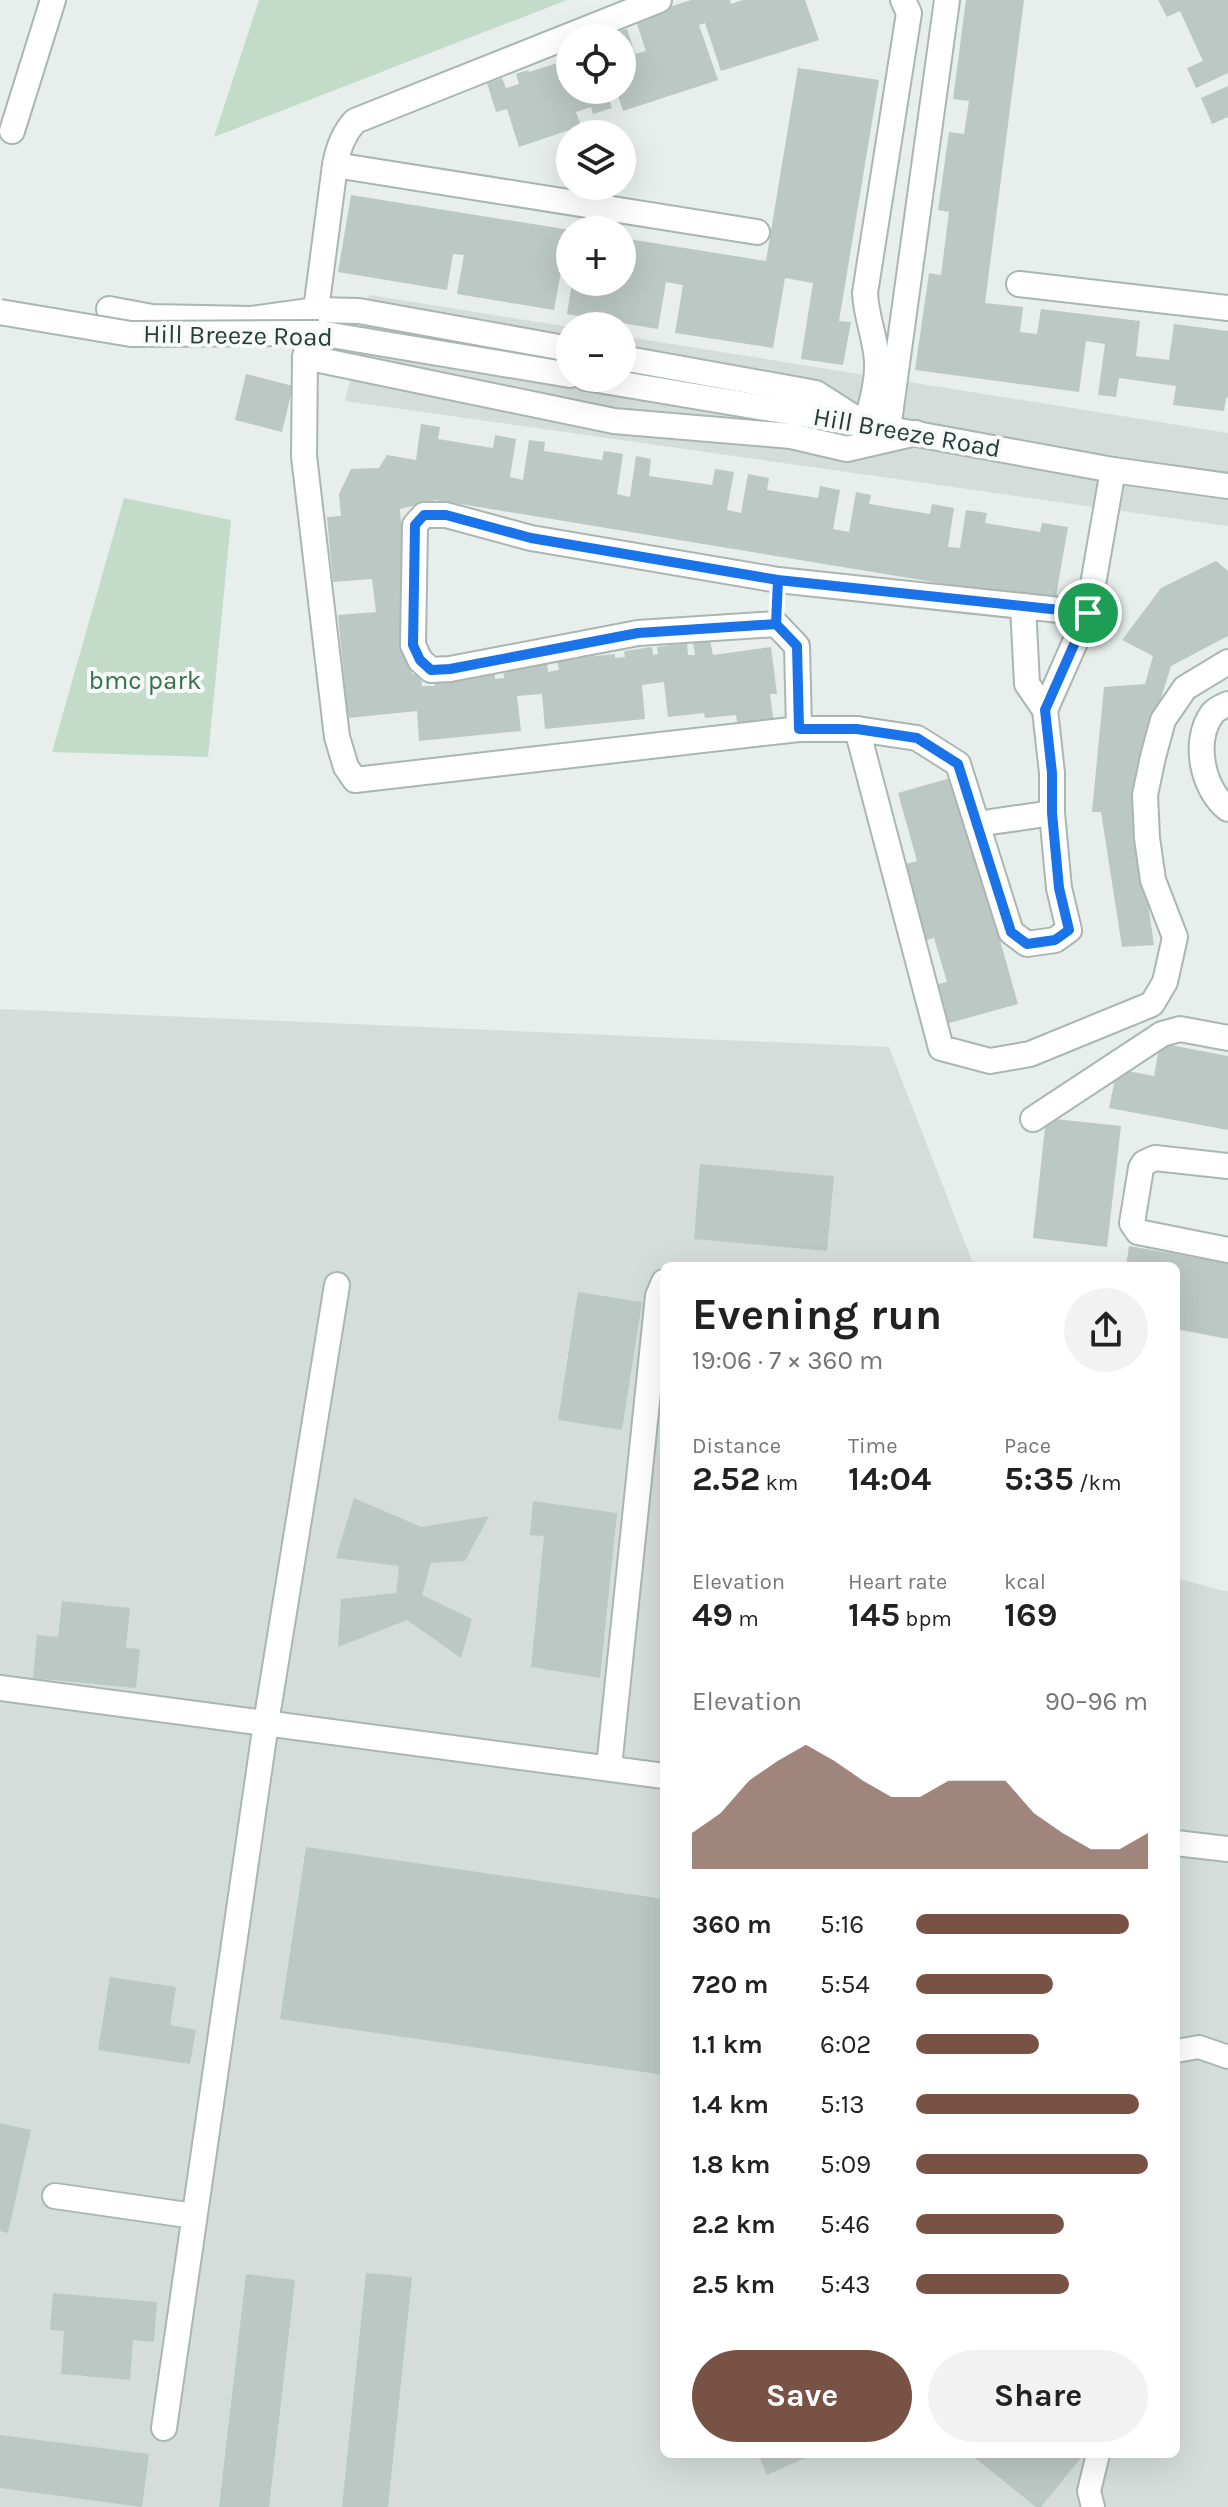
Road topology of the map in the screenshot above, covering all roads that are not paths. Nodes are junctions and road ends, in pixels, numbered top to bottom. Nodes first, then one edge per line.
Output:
1 (53, 0) edge
2 (659, 0) edge
3 (903, 0) edge
4 (947, 0) edge
5 (12, 131) dead end
6 (335, 165) junction
7 (757, 232) dead end
8 (1019, 284) dead end
9 (1228, 308) edge
10 (109, 309) dead end
11 (0, 312) edge
12 (317, 321) junction
13 (556, 346) edge
14 (305, 357) junction
15 (636, 361) edge
16 (556, 372) edge
17 (636, 386) edge
18 (877, 427) junction
19 (916, 433) junction
20 (1113, 470) junction
21 (1228, 486) edge
22 (778, 580) junction
23 (1023, 606) junction
24 (1088, 613) junction
25 (776, 624) junction
26 (1228, 662) edge
27 (1228, 704) edge
28 (1045, 710) junction
29 (799, 729) junction
30 (857, 729) junction
31 (1228, 809) edge
32 (1052, 813) junction
33 (977, 824) junction
34 (1228, 1038) edge
35 (1033, 1119) dead end
36 (1228, 1166) edge
37 (1228, 1250) edge
38 (337, 1285) dead end
39 (660, 1291) edge
40 (0, 1688) edge
41 (266, 1723) junction
42 (609, 1767) junction
43 (660, 1775) edge
44 (1180, 1843) edge
45 (1228, 1849) edge
46 (1180, 2050) edge
47 (1228, 2057) edge
48 (55, 2196) dead end
49 (194, 2216) junction
50 (164, 2428) dead end
51 (1097, 2458) edge
52 (1093, 2507) edge

1 - 5 street
2 - 6 street
3 - 18 street
4 - 18 street
6 - 7 street
6 - 12 street
8 - 9 street
10 - 12 street
11 - 12 street, Hill Breeze Road, bridge
12 - 13 street
12 - 14 street
12 - 16 street, Hill Breeze Road
14 - 19 street
14 - 29 street
15 - 18 street
17 - 18 street, Hill Breeze Road
18 - 19 street, Hill Breeze Road
19 - 20 street, Hill Breeze Road
20 - 21 street, Hill Breeze Road
20 - 24 street
22 - 23 street
22 - 25 street
22 - 25 street
23 - 24 street
23 - 28 street
24 - 28 street
25 - 29 street
26 - 30 street
27 - 31 street
28 - 32 street
29 - 30 street
30 - 33 street
32 - 33 street
32 - 33 street
34 - 35 street
36 - 37 street
38 - 41 street
39 - 42 street
40 - 41 street
41 - 42 street
41 - 49 street
42 - 43 street
44 - 45 street
46 - 47 lane
48 - 49 street
49 - 50 street
51 - 52 lane

